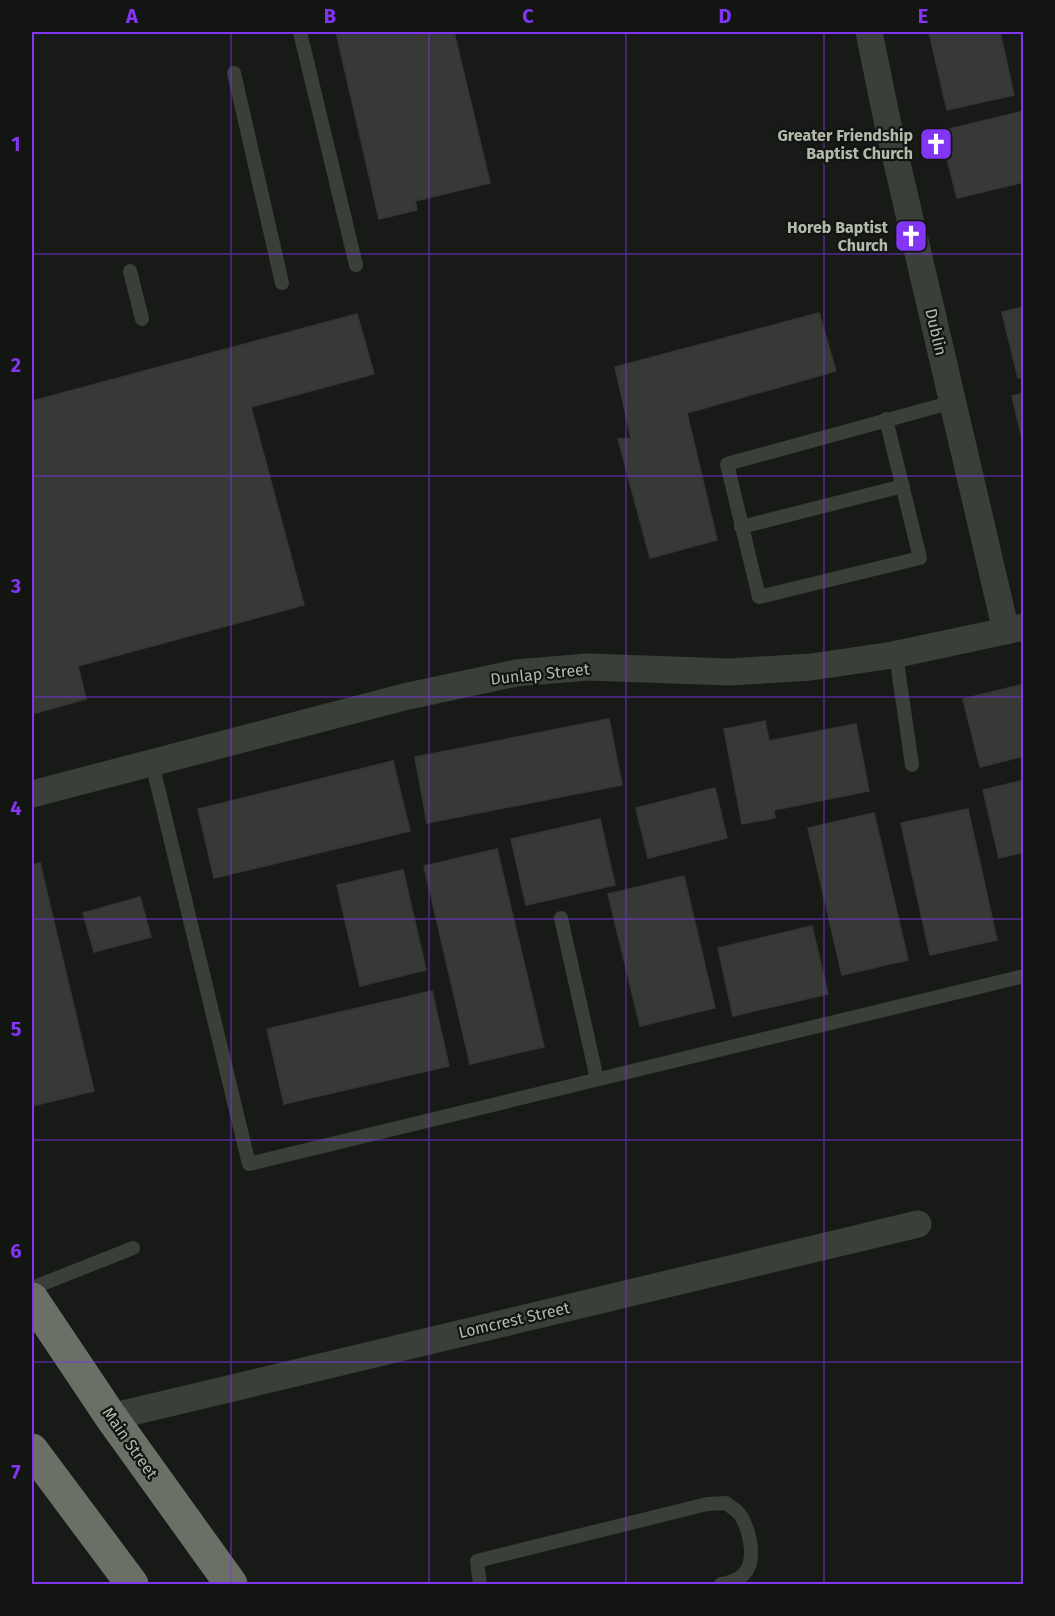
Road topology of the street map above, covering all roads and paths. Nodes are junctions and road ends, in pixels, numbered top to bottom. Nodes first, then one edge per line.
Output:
1 (300, 32) edge
2 (868, 32) edge
3 (234, 73) dead end
4 (356, 265) dead end
5 (130, 271) dead end
6 (282, 283) dead end
7 (142, 319) dead end
8 (953, 402) junction
9 (886, 419) junction
10 (903, 486) junction
11 (741, 527) junction
12 (1015, 629) edge
13 (896, 655) junction
14 (152, 763) junction
15 (912, 765) dead end
16 (32, 794) edge
17 (561, 918) dead end
18 (1023, 976) edge
19 (597, 1079) junction
20 (918, 1224) dead end
21 (133, 1248) dead end
22 (32, 1288) edge
23 (32, 1299) edge
24 (111, 1417) junction
25 (32, 1450) edge
26 (132, 1584) edge
27 (231, 1584) edge
28 (480, 1584) edge
29 (721, 1584) edge

1 - 4 lane
2 - 8 street, Dublin
3 - 6 lane
5 - 7 lane
8 - 9 lane
8 - 12 street, Dublin
9 - 10 lane
9 - 11 lane
10 - 11 lane
10 - 11 lane
12 - 13 street, Dunlap Street
13 - 14 street, Dunlap Street
13 - 15 lane
14 - 16 street, Dunlap Street
14 - 19 lane
17 - 19 lane
18 - 19 lane
20 - 24 street, Lomcrest Street
21 - 22 lane
23 - 24 highway, Main Street
24 - 27 highway, Main Street
25 - 26 highway
28 - 29 lane

